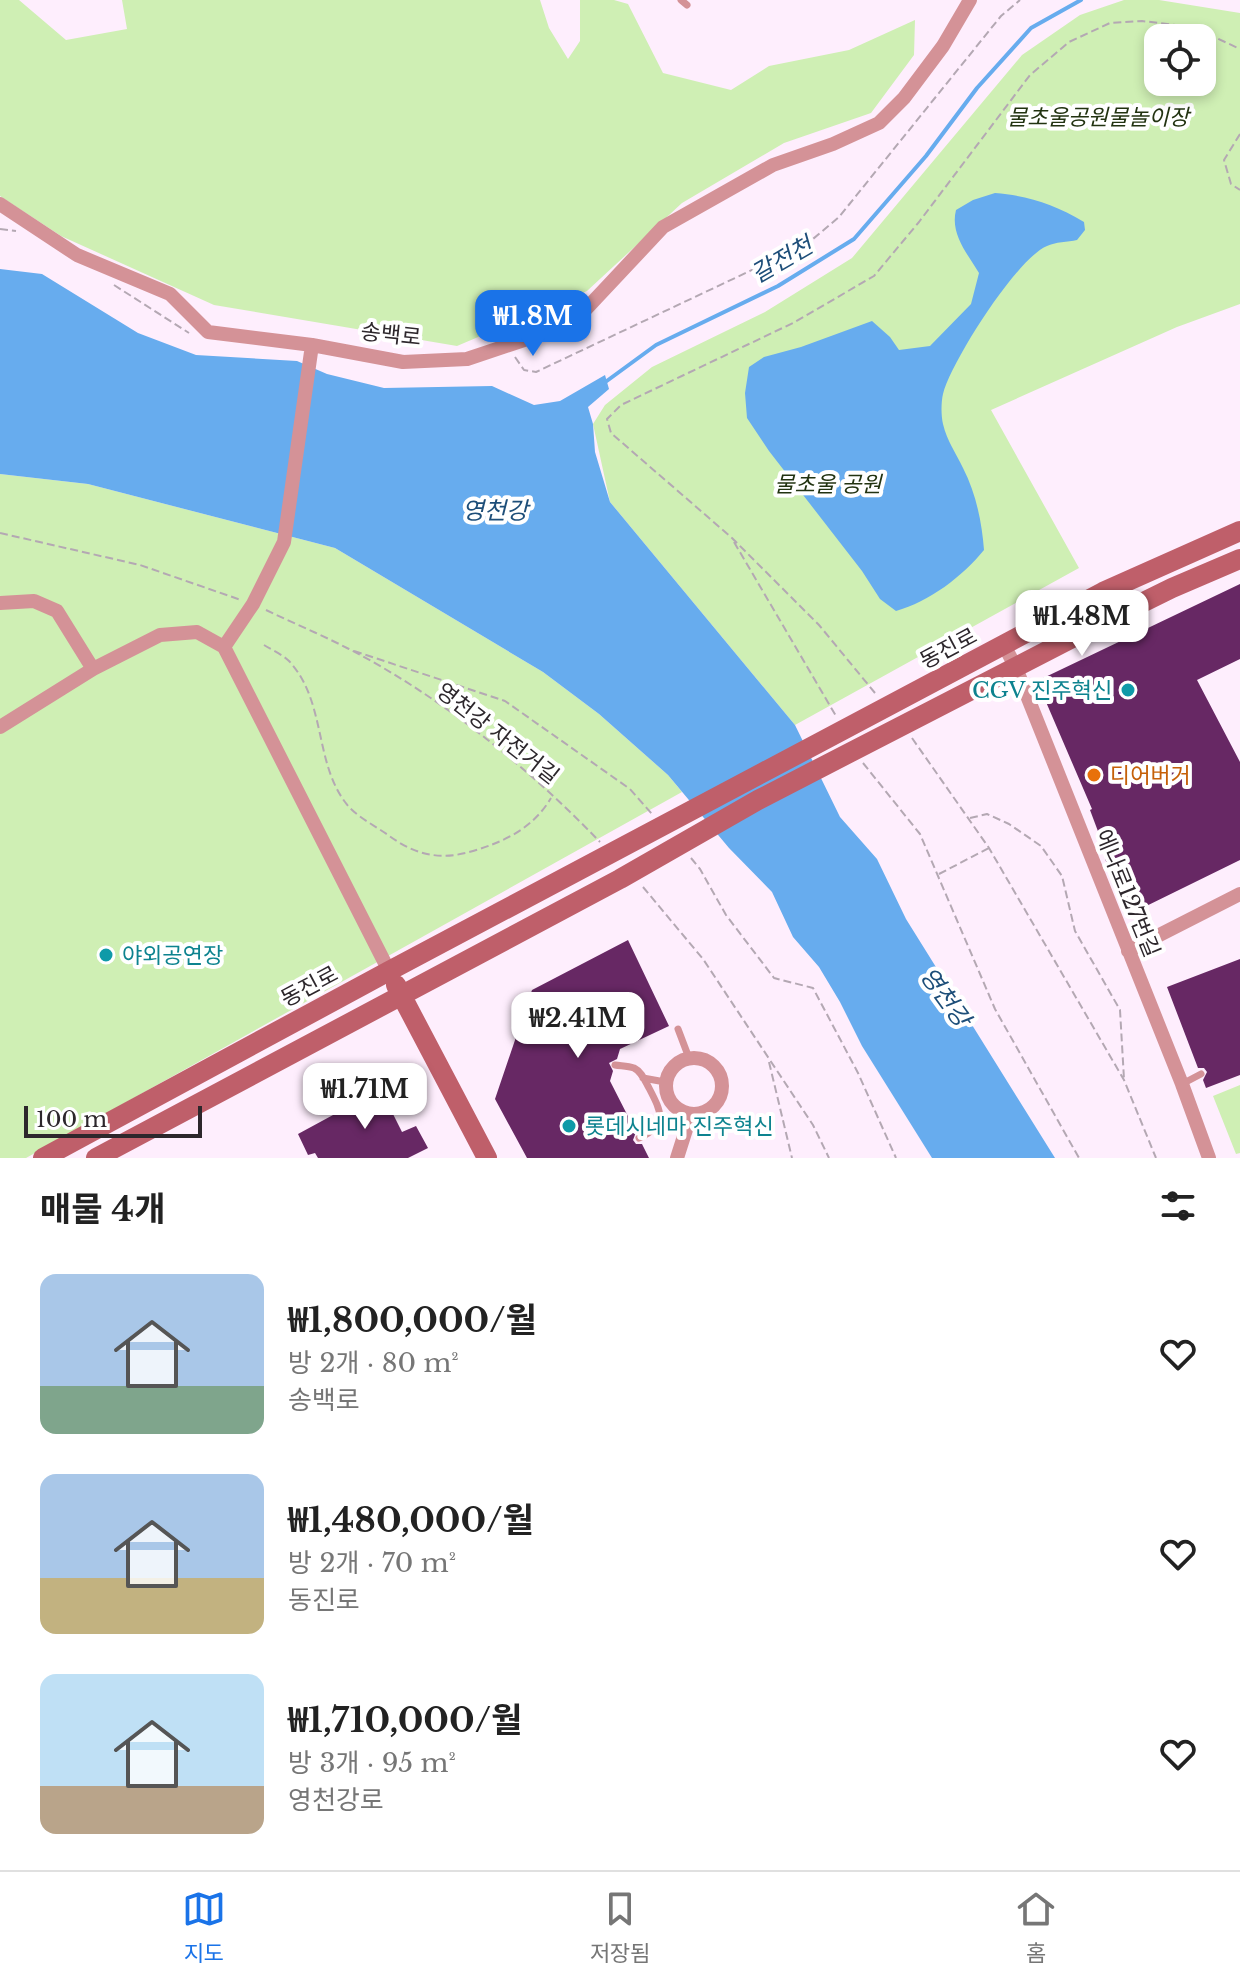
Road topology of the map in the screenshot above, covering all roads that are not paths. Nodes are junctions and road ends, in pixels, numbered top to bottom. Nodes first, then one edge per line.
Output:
1 (970, 0) edge
2 (0, 204) edge
3 (312, 345) junction
4 (1240, 531) edge
5 (1240, 559) edge
6 (0, 603) edge
7 (1004, 645) junction
8 (224, 647) junction
9 (1016, 668) junction
10 (93, 669) junction
11 (0, 727) edge
12 (1240, 894) edge
13 (1128, 951) junction
14 (389, 971) junction
15 (402, 995) junction
16 (678, 1029) dead end
17 (689, 1058) junction
18 (615, 1065) dead end
19 (1201, 1074) dead end
20 (643, 1078) junction
21 (665, 1082) junction
22 (1182, 1084) junction
23 (691, 1114) junction
24 (639, 1138) dead end
25 (43, 1158) edge
26 (96, 1158) edge
27 (487, 1158) edge
28 (677, 1158) edge
29 (1209, 1158) edge

1 - 3 street, 송백로
2 - 3 street, 송백로
3 - 8 street
4 - 7 street, 동진로
5 - 9 street
6 - 10 street
7 - 9 street, 에나로127번길
7 - 14 street, 동진로
8 - 10 street
8 - 14 street
9 - 13 street, 에나로127번길
9 - 15 street
10 - 11 street
12 - 13 street
13 - 22 street, 에나로127번길
14 - 15 street
14 - 25 street, 동진로
15 - 26 street
15 - 27 street
16 - 17 lane
17 - 21 street
17 - 23 street
18 - 20 lane
19 - 22 lane
20 - 21 lane
20 - 24 lane
21 - 23 street
22 - 29 street, 에나로127번길
23 - 28 street

